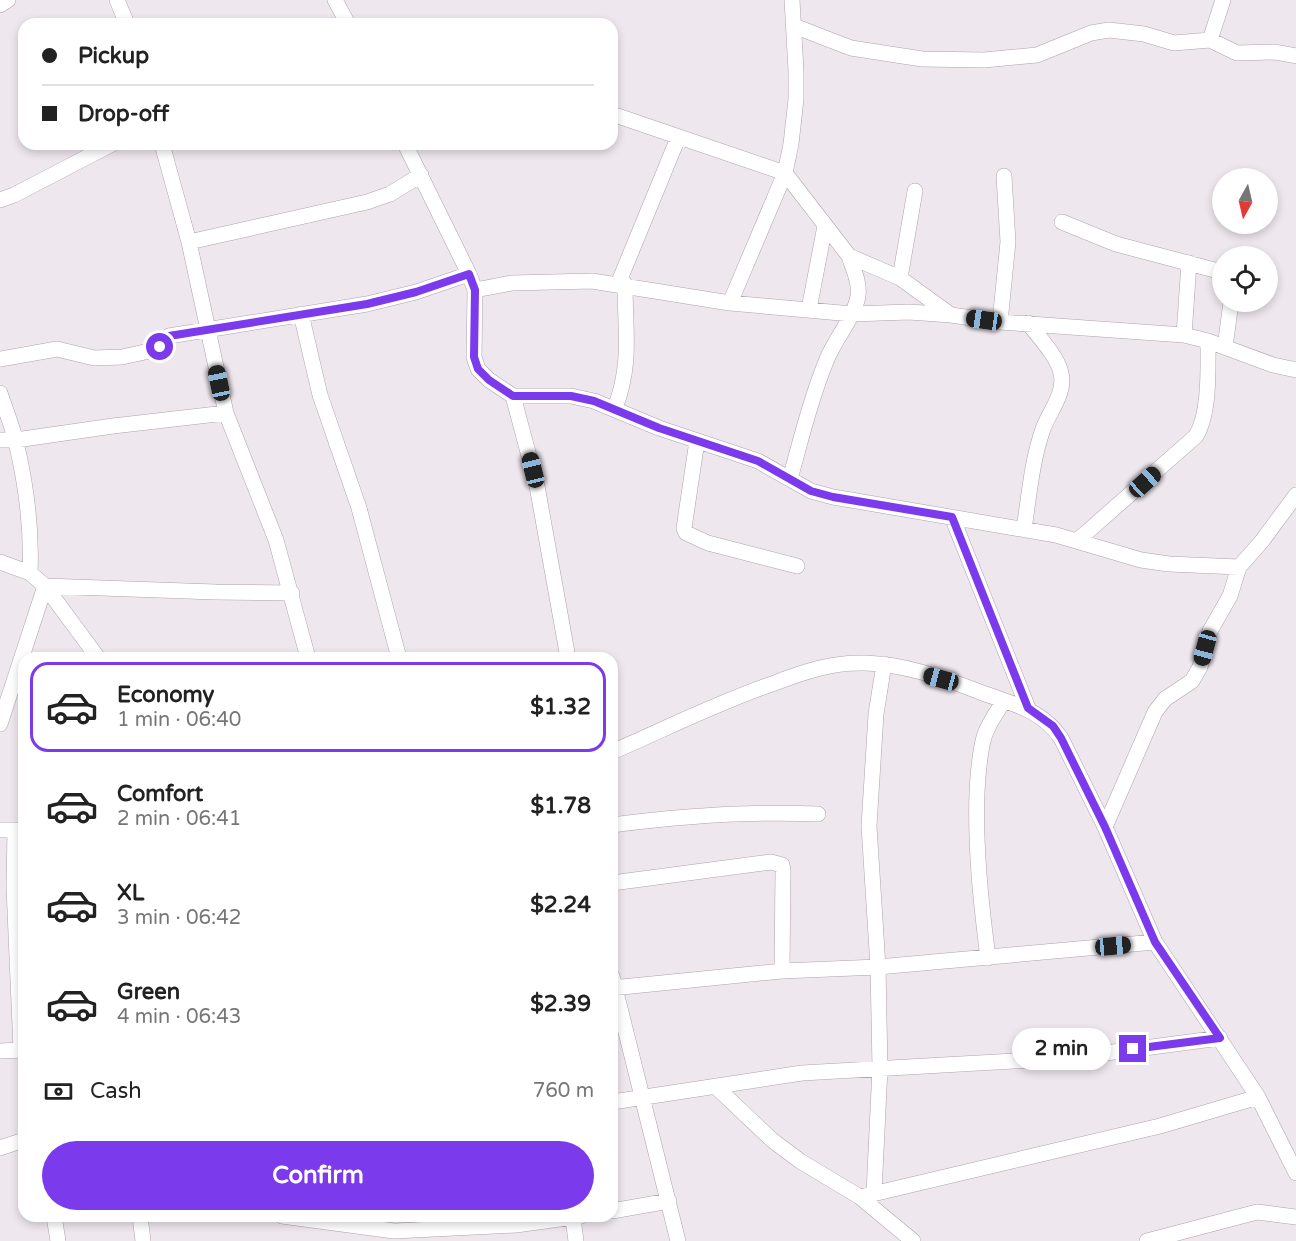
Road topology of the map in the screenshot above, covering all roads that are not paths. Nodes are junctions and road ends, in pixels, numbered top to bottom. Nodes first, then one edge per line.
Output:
1 (8, 0) edge
2 (117, 0) edge
3 (335, 0) edge
4 (792, 0) edge
5 (1223, 0) edge
6 (0, 5) edge
7 (124, 18) edge
8 (345, 18) edge
9 (794, 26) junction
10 (1210, 40) junction
11 (1296, 56) edge
12 (618, 116) edge
13 (678, 138) junction
14 (100, 150) edge
15 (164, 150) edge
16 (408, 150) edge
17 (785, 173) junction
18 (421, 175) junction
19 (1005, 177) dead end
20 (915, 190) dead end
21 (0, 200) edge
22 (1062, 222) dead end
23 (825, 226) junction
24 (189, 242) junction
25 (849, 256) junction
26 (1189, 263) junction
27 (1212, 269) edge
28 (469, 274) junction
29 (900, 278) junction
30 (621, 284) junction
31 (475, 290) junction
32 (730, 303) junction
33 (809, 309) junction
34 (1229, 312) edge
35 (835, 313) junction
36 (301, 314) junction
37 (852, 314) junction
38 (951, 315) junction
39 (1000, 322) junction
40 (1028, 323) junction
41 (208, 330) junction
42 (840, 331) junction
43 (1184, 335) junction
44 (1208, 341) junction
45 (1224, 347) junction
46 (0, 359) edge
47 (1296, 370) edge
48 (0, 393) edge
49 (513, 396) junction
50 (615, 408) junction
51 (226, 413) junction
52 (0, 440) edge
53 (16, 440) junction
54 (697, 441) junction
55 (790, 479) junction
56 (1296, 495) edge
57 (952, 517) junction
58 (1024, 529) junction
59 (1078, 540) junction
60 (0, 562) edge
61 (797, 566) dead end
62 (1239, 567) junction
63 (30, 573) junction
64 (45, 586) junction
65 (292, 593) junction
66 (23, 652) edge
67 (94, 652) edge
68 (307, 652) edge
69 (397, 652) edge
70 (567, 652) edge
71 (884, 664) junction
72 (18, 669) edge
73 (1004, 701) junction
74 (1028, 708) junction
75 (0, 724) edge
76 (618, 749) edge
77 (818, 814) dead end
78 (618, 824) edge
79 (1105, 827) junction
80 (13, 830) edge
81 (618, 882) edge
82 (1155, 942) junction
83 (988, 958) junction
84 (878, 967) junction
85 (18, 968) edge
86 (782, 971) junction
87 (618, 984) edge
88 (618, 1002) edge
89 (1220, 1038) junction
90 (18, 1050) edge
91 (0, 1052) edge
92 (880, 1068) junction
93 (715, 1086) junction
94 (1258, 1097) junction
95 (644, 1098) junction
96 (618, 1101) edge
97 (1296, 1173) edge
98 (867, 1195) junction
99 (669, 1201) junction
100 (618, 1210) edge
101 (1296, 1217) edge
102 (55, 1222) edge
103 (141, 1222) edge
104 (327, 1222) edge
105 (528, 1222) edge
106 (577, 1222) edge
107 (469, 1228) edge
108 (58, 1241) edge
109 (143, 1241) edge
110 (576, 1241) edge
111 (678, 1241) edge
112 (913, 1241) edge
113 (1147, 1241) edge

1 - 6 street
2 - 7 street
3 - 8 street
4 - 9 street
5 - 10 street
9 - 10 street
9 - 17 street
10 - 11 street
12 - 13 street
13 - 17 street
13 - 30 street
14 - 21 street
15 - 24 street
16 - 18 street
17 - 23 street
17 - 32 street
18 - 24 street
18 - 28 street
19 - 39 street
20 - 29 street
22 - 26 street
23 - 25 street
23 - 33 street
24 - 41 street
25 - 29 street
25 - 37 street
26 - 27 street
26 - 43 street
28 - 31 street
28 - 36 street
29 - 38 street
30 - 31 street
30 - 32 street
30 - 50 street
31 - 49 street
32 - 33 street
33 - 35 street
34 - 45 street
35 - 37 street
35 - 42 street
36 - 41 street
36 - 69 street
37 - 38 street
37 - 42 street
38 - 39 street
39 - 40 street
40 - 43 street
40 - 58 street
41 - 46 street
41 - 51 street
42 - 55 street
43 - 44 street
44 - 45 street
44 - 59 street
45 - 47 street
48 - 53 street
49 - 50 street
49 - 70 street
50 - 54 street
51 - 53 street
51 - 65 street
52 - 53 street
53 - 63 street
54 - 55 street
54 - 61 street
55 - 57 street
56 - 62 street
57 - 58 street
57 - 74 street
58 - 59 street
59 - 62 street
60 - 63 street
62 - 79 street
63 - 64 street
64 - 65 street
64 - 66 street
64 - 67 street
65 - 68 street
71 - 73 street
71 - 76 street
71 - 84 street
72 - 75 street
73 - 74 street
73 - 83 street
74 - 79 street
77 - 78 street
79 - 82 street
80 - 85 street
81 - 86 street
82 - 83 street
82 - 89 street
83 - 84 street
84 - 86 street
84 - 92 street
86 - 87 street
88 - 95 street
89 - 92 street
89 - 94 street
90 - 91 street
92 - 93 street
92 - 98 street
93 - 95 street
93 - 98 street
94 - 97 street
94 - 98 street
95 - 96 street
95 - 99 street
98 - 112 street
99 - 100 street
99 - 111 street
101 - 113 street
102 - 108 street
103 - 109 street
104 - 107 street
105 - 107 street
106 - 110 street

